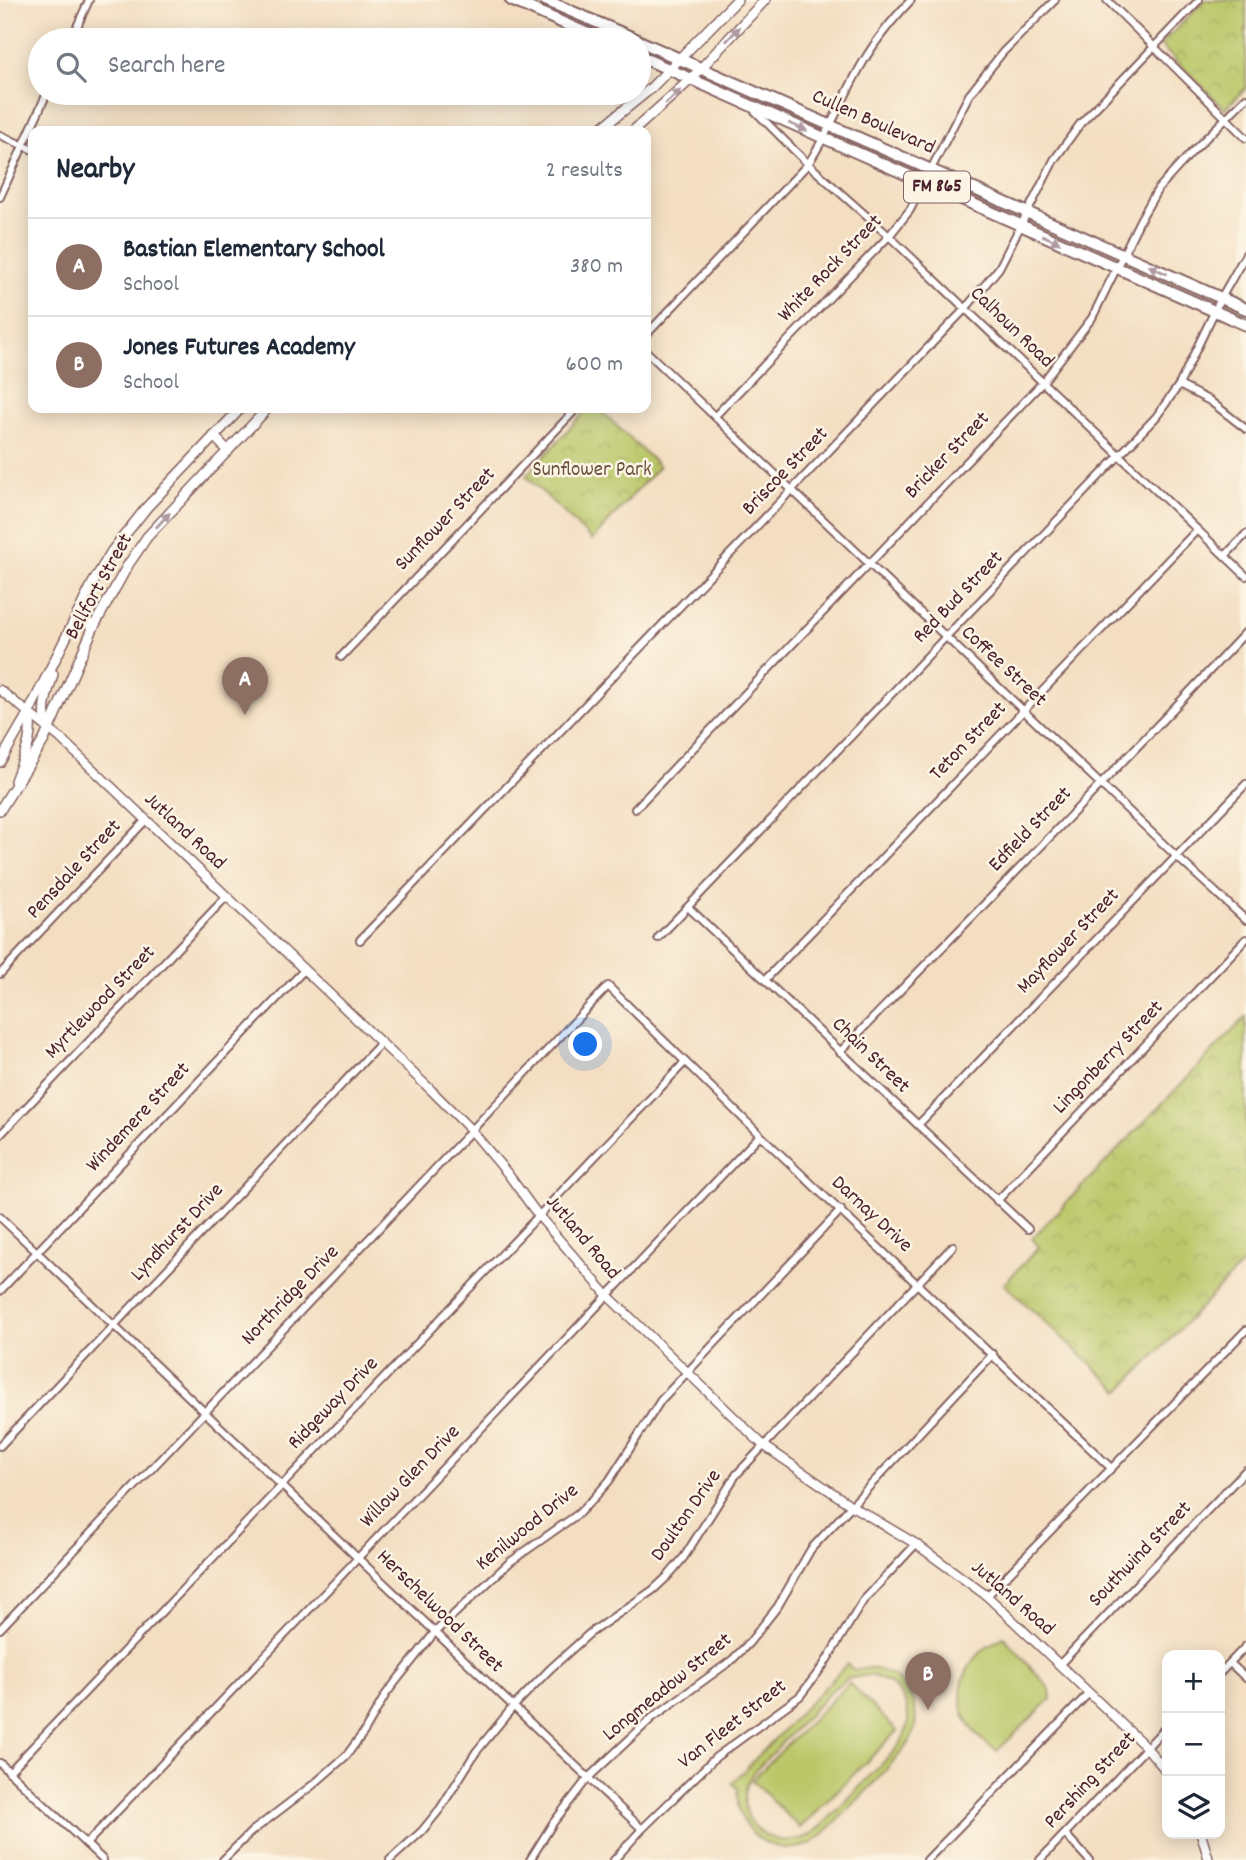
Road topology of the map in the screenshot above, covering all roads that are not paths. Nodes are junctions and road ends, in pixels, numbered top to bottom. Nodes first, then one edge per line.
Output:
1 (89, 0) edge
2 (511, 0) edge
3 (545, 0) edge
4 (737, 0) edge
5 (765, 0) edge
6 (911, 0) edge
7 (1055, 0) edge
8 (1107, 0) edge
9 (1199, 0) edge
10 (76, 28) edge
11 (575, 28) edge
12 (610, 28) edge
13 (651, 46) edge
14 (1153, 46) junction
15 (680, 58) junction
16 (651, 61) edge
17 (669, 69) junction
18 (702, 69) junction
19 (690, 80) junction
20 (651, 86) edge
21 (1246, 98) edge
22 (42, 105) edge
23 (631, 105) edge
24 (750, 106) junction
25 (1226, 118) junction
26 (32, 126) edge
27 (605, 126) edge
28 (639, 126) edge
29 (831, 126) junction
30 (0, 135) edge
31 (28, 135) edge
32 (1246, 138) edge
33 (825, 139) junction
34 (23, 146) junction
35 (28, 148) edge
36 (808, 164) junction
37 (930, 169) junction
38 (925, 182) junction
39 (0, 197) edge
40 (1028, 213) junction
41 (1021, 226) junction
42 (888, 236) junction
43 (1246, 254) edge
44 (1123, 255) junction
45 (1117, 268) junction
46 (1221, 298) junction
47 (965, 309) junction
48 (1246, 309) edge
49 (1215, 311) junction
50 (1246, 325) edge
51 (651, 330) edge
52 (651, 356) edge
53 (1042, 383) junction
54 (1179, 385) junction
55 (236, 413) edge
56 (263, 413) edge
57 (572, 413) edge
58 (715, 416) junction
59 (1246, 429) edge
60 (214, 436) junction
61 (228, 451) junction
62 (1119, 456) junction
63 (793, 490) junction
64 (132, 525) junction
65 (1198, 530) junction
66 (1246, 534) edge
67 (147, 537) junction
68 (1225, 556) junction
69 (869, 563) junction
70 (1246, 576) edge
71 (76, 618) junction
72 (94, 626) junction
73 (1246, 632) edge
74 (945, 637) junction
75 (341, 657) dead end
76 (56, 659) junction
77 (0, 690) edge
78 (1023, 710) junction
79 (29, 712) junction
80 (49, 729) junction
81 (0, 762) edge
82 (1246, 783) edge
83 (1100, 784) junction
84 (9, 798) junction
85 (635, 809) dead end
86 (0, 810) edge
87 (146, 820) junction
88 (1176, 856) junction
89 (227, 896) junction
90 (689, 908) junction
91 (1246, 919) edge
92 (658, 938) dead end
93 (1246, 939) edge
94 (360, 940) dead end
95 (304, 970) junction
96 (0, 974) edge
97 (766, 979) junction
98 (608, 986) joint
99 (381, 1043) junction
100 (840, 1052) junction
101 (685, 1062) junction
102 (918, 1125) junction
103 (472, 1131) junction
104 (0, 1135) edge
105 (761, 1135) junction
106 (997, 1200) junction
107 (841, 1210) junction
108 (538, 1215) junction
109 (0, 1217) edge
110 (1028, 1229) dead end
111 (953, 1247) dead end
112 (37, 1252) junction
113 (918, 1283) junction
114 (0, 1291) edge
115 (607, 1296) junction
116 (113, 1327) junction
117 (1246, 1330) edge
118 (993, 1354) junction
119 (685, 1373) junction
120 (204, 1413) junction
121 (763, 1445) junction
122 (0, 1446) edge
123 (1111, 1468) junction
124 (1246, 1470) edge
125 (280, 1486) junction
126 (852, 1506) junction
127 (916, 1544) junction
128 (357, 1559) junction
129 (987, 1596) junction
130 (0, 1629) edge
131 (435, 1632) junction
132 (1246, 1646) edge
133 (1230, 1663) junction
134 (1060, 1664) junction
135 (1225, 1668) edge
136 (1246, 1678) edge
137 (1089, 1693) junction
138 (513, 1707) junction
139 (1162, 1731) edge
140 (1146, 1747) junction
141 (0, 1763) edge
142 (1162, 1766) edge
143 (9, 1772) junction
144 (589, 1778) junction
145 (642, 1829) junction
146 (1065, 1834) junction
147 (1203, 1839) edge
148 (86, 1844) junction
149 (103, 1860) edge
150 (223, 1860) edge
151 (390, 1860) edge
152 (530, 1860) edge
153 (614, 1860) edge
154 (927, 1860) edge
155 (1040, 1860) edge
156 (1089, 1860) edge
157 (1209, 1860) edge

1 - 10 street
2 - 11 main road
3 - 12 main road, Cullen Boulevard / FM 865
4 - 15 main road
18 -> 5 main road
6 - 29 street
7 - 37 street, White Rock Street
8 - 14 street
9 - 14 street, Briscoe Street
13 - 15 main road, Cullen Boulevard / FM 865
14 - 25 street
14 - 40 street, Briscoe Street
15 - 17 main road
15 - 18 main road, Cullen Boulevard / FM 865
16 - 17 main road, Cullen Boulevard / FM 865
17 - 19 main road, Cullen Boulevard / FM 865
17 - 20 main road
18 - 19 main road
18 - 29 main road, Cullen Boulevard / FM 865
19 - 24 main road, Cullen Boulevard / FM 865
28 -> 19 main road
21 - 25 street, Bricker Street
22 - 26 street
23 - 27 main road
24 -> 33 main road, Cullen Boulevard / FM 865
24 - 36 street, Calhoun Road
25 - 32 street
25 - 44 street, Bricker Street
29 - 33 street
29 - 37 main road, Cullen Boulevard / FM 865
30 - 34 street
31 - 34 street
33 - 36 street
33 - 38 main road, Cullen Boulevard / FM 865
34 - 35 street
34 - 39 street
36 - 42 street, Calhoun Road
36 - 51 street
37 - 38 street, White Rock Street
37 - 40 main road, Cullen Boulevard / FM 865
38 - 41 main road, Cullen Boulevard / FM 865
38 - 42 street, White Rock Street
40 - 41 street, Briscoe Street
40 - 44 main road, Cullen Boulevard / FM 865
41 -> 45 main road, Cullen Boulevard / FM 865
41 - 47 street, Briscoe Street
42 - 47 street, Calhoun Road
42 - 58 street, White Rock Street
43 - 46 street, Red Bud Street
44 - 45 street, Bricker Street
46 -> 44 main road, Cullen Boulevard / FM 865
45 - 49 main road, Cullen Boulevard / FM 865
45 - 53 street, Bricker Street
46 - 48 main road, Cullen Boulevard / FM 865
46 - 49 street, Red Bud Street
47 - 53 street, Calhoun Road
47 - 63 street, Briscoe Street
49 - 50 main road, Cullen Boulevard / FM 865
49 - 54 street, Red Bud Street
52 - 58 street, Coffee Street
53 - 62 street, Calhoun Road
53 - 69 street, Bricker Street
54 - 59 street
54 - 62 street, Red Bud Street
55 - 60 main road, Bellfort Street
56 - 61 main road, Bellfort Street
57 - 75 street, Sunflower Street
58 - 63 street, Coffee Street
60 - 61 main road
60 - 64 main road, Bellfort Street
67 -> 61 main road, Bellfort Street
62 - 65 street, Calhoun Road
62 - 74 street, Red Bud Street
63 - 69 street, Coffee Street
63 - 94 street, Briscoe Street
64 - 67 main road
64 - 71 main road, Bellfort Street
65 - 68 street, Calhoun Road
65 - 78 street, Teton Street
66 - 68 street
67 - 72 main road, Bellfort Street
68 - 70 street, Calhoun Road
69 - 74 street, Coffee Street
69 - 85 street, Bricker Street
71 - 72 main road
71 - 76 main road, Bellfort Street
72 - 80 main road, Bellfort Street
73 - 83 street, Edfield Street
74 - 78 street, Coffee Street
74 - 90 street, Red Bud Street
76 - 79 main road, Bellfort Street
76 - 80 main road
77 - 79 street, Jutland Road
78 - 83 street, Coffee Street
78 - 97 street, Teton Street
79 - 80 street, Jutland Road
79 - 81 main road, Bellfort Street
79 - 84 main road
80 - 84 main road, Bellfort Street
80 - 87 street, Jutland Road
82 - 88 street, Mayflower Street
83 - 88 street, Coffee Street
83 - 100 street, Edfield Street
84 - 86 main road, Bellfort Street
87 - 89 street, Jutland Road
87 - 96 street, Pensdale Street
88 - 91 street, Coffee Street
88 - 102 street, Mayflower Street
89 - 95 street, Jutland Road
89 - 104 street, Myrtlewood Street
90 - 92 street, Red Bud Street
90 - 97 street, Chain Street
93 - 106 street, Lingonberry Street
95 - 99 street, Jutland Road
95 - 112 street, Windemere Street
97 - 100 street, Chain Street
98 - 101 street, Darnay Drive
98 - 103 street, Northridge Drive
99 - 103 street, Jutland Road
99 - 116 street, Lyndhurst Drive
100 - 102 street, Chain Street
101 - 105 street, Darnay Drive
101 - 108 street, Ridgeway Drive
102 - 106 street, Chain Street
103 - 108 street, Jutland Road
103 - 120 street, Northridge Drive
105 - 107 street, Darnay Drive
105 - 115 street, Willow Glen Drive
106 - 110 street, Chain Street
107 - 113 street, Darnay Drive
107 - 119 street, Kenilwood Drive
108 - 115 street, Jutland Road
108 - 125 street, Ridgeway Drive
109 - 112 street, Herschelwood Street
111 - 113 street, Doulton Drive
112 - 114 street, Windemere Street
112 - 116 street, Herschelwood Street
113 - 118 street, Darnay Drive
113 - 121 street, Doulton Drive
115 - 119 street, Jutland Road
115 - 128 street, Willow Glen Drive
116 - 120 street, Herschelwood Street
116 - 122 street, Lyndhurst Drive
117 - 123 street
118 - 123 street, Darnay Drive
118 - 126 street, Longmeadow Street
119 - 121 street, Jutland Road
119 - 131 street, Kenilwood Drive
120 - 125 street, Herschelwood Street
120 - 130 street, Northridge Drive
121 - 126 street, Jutland Road
121 - 138 street, Doulton Drive
123 - 129 street
124 - 134 street, Southwind Street
125 - 128 street, Herschelwood Street
125 - 143 street, Ridgeway Drive
126 - 127 street, Jutland Road
126 - 144 street, Longmeadow Street
127 - 129 street, Jutland Road
127 - 145 street, Van Fleet Street
128 - 131 street, Herschelwood Street
128 - 148 street, Willow Glen Drive
129 - 134 street, Jutland Road
131 - 138 street, Herschelwood Street
131 - 150 street, Kenilwood Drive
132 - 133 street
133 - 135 street
133 - 136 street
134 - 137 street, Jutland Road
137 - 140 street, Jutland Road
137 - 154 street
138 - 144 street, Herschelwood Street
138 - 151 street, Doulton Drive
139 - 140 street, Pershing Street
140 - 142 street, Jutland Road
140 - 146 street, Pershing Street
141 - 143 street
143 - 148 street
144 - 145 street, Herschelwood Street
144 - 152 street, Longmeadow Street
145 - 153 street, Van Fleet Street
146 - 155 street, Pershing Street
146 - 156 street
147 - 157 street
148 - 149 street

